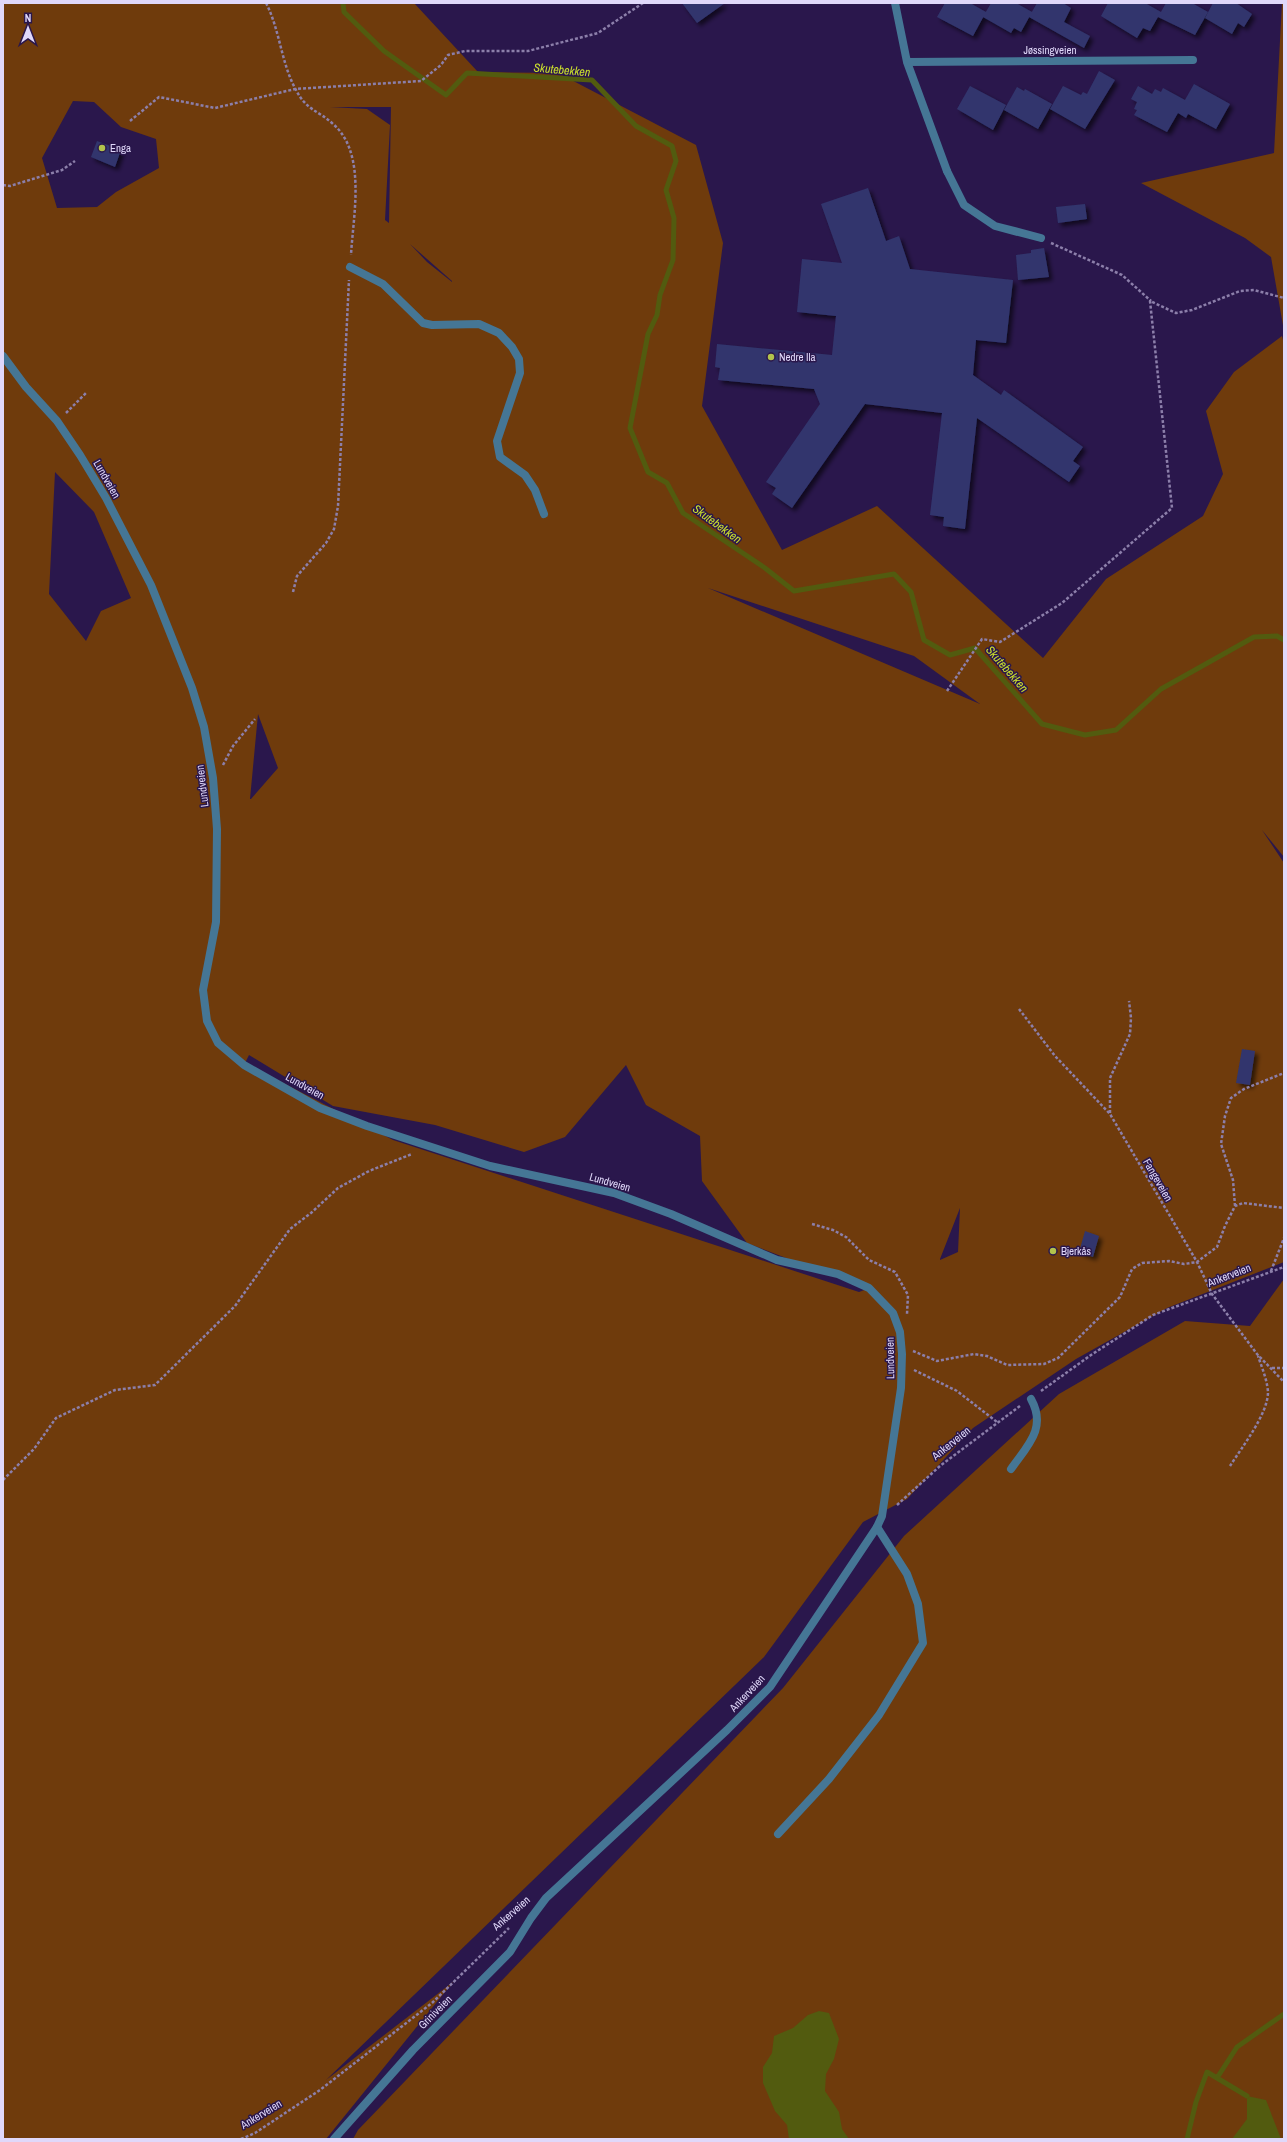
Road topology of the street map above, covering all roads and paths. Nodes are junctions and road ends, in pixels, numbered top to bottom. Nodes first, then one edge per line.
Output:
1 (266, 3) edge
2 (643, 3) edge
3 (895, 3) edge
4 (1193, 60) dead end
5 (907, 62) junction
6 (295, 89) junction
7 (130, 121) dead end
8 (75, 161) dead end
9 (3, 185) edge
10 (1041, 238) joint
11 (350, 267) junction
12 (1284, 298) edge
13 (1150, 301) junction
14 (3, 356) edge
15 (86, 393) dead end
16 (57, 421) junction
17 (544, 514) dead end
18 (293, 592) dead end
19 (947, 691) dead end
20 (254, 718) dead end
21 (213, 778) junction
22 (1128, 1002) dead end
23 (1019, 1009) dead end
24 (1284, 1073) edge
25 (1110, 1114) junction
26 (432, 1147) junction
27 (1235, 1206) junction
28 (1284, 1208) edge
29 (812, 1224) dead end
30 (1284, 1238) edge
31 (1197, 1262) junction
32 (1284, 1267) edge
33 (1271, 1271) junction
34 (1212, 1294) junction
35 (900, 1332) junction
36 (902, 1354) junction
37 (1257, 1354) junction
38 (1271, 1368) junction
39 (1284, 1368) edge
40 (1284, 1382) edge
41 (1031, 1399) junction
42 (997, 1422) junction
43 (1230, 1466) dead end
44 (1011, 1469) dead end
45 (3, 1480) edge
46 (882, 1516) junction
47 (877, 1527) junction
48 (778, 1834) dead end
49 (546, 1898) joint
50 (514, 1923) dead end
51 (241, 2139) edge
52 (334, 2139) edge

1 - 6 path
2 - 6 path
3 - 5 street
4 - 5 street, Jøssingveien
5 - 10 street
6 - 7 path
6 - 11 path
8 - 9 path
10 - 13 path
11 - 17 street
11 - 18 path
12 - 13 path
13 - 19 path
14 - 16 street, Lundveien
15 - 16 path
16 - 21 street, Lundveien
20 - 21 path
21 - 26 street, Lundveien
22 - 25 path
23 - 25 path, Fangeveien
24 - 27 path
25 - 31 path, Fangeveien
26 - 35 street, Lundveien
26 - 45 path
27 - 28 path
27 - 31 path
29 - 35 path
30 - 33 path
31 - 34 path, Fangeveien
31 - 35 path
32 - 33 path, Ankerveien
33 - 34 path, Ankerveien
34 - 37 path, Fangeveien
34 - 41 path, Ankerveien
35 - 36 street, Lundveien
36 - 42 path
36 - 46 street, Lundveien
37 - 38 path, Fangeveien
37 - 43 path
38 - 39 path
38 - 40 path, Fangeveien
41 - 42 path, Ankerveien
41 - 44 street
42 - 46 path, Ankerveien
46 - 47 street, Ankerveien
47 - 48 street
47 - 49 street, Ankerveien
49 - 52 street, Griniveien
50 - 51 path, Ankerveien

